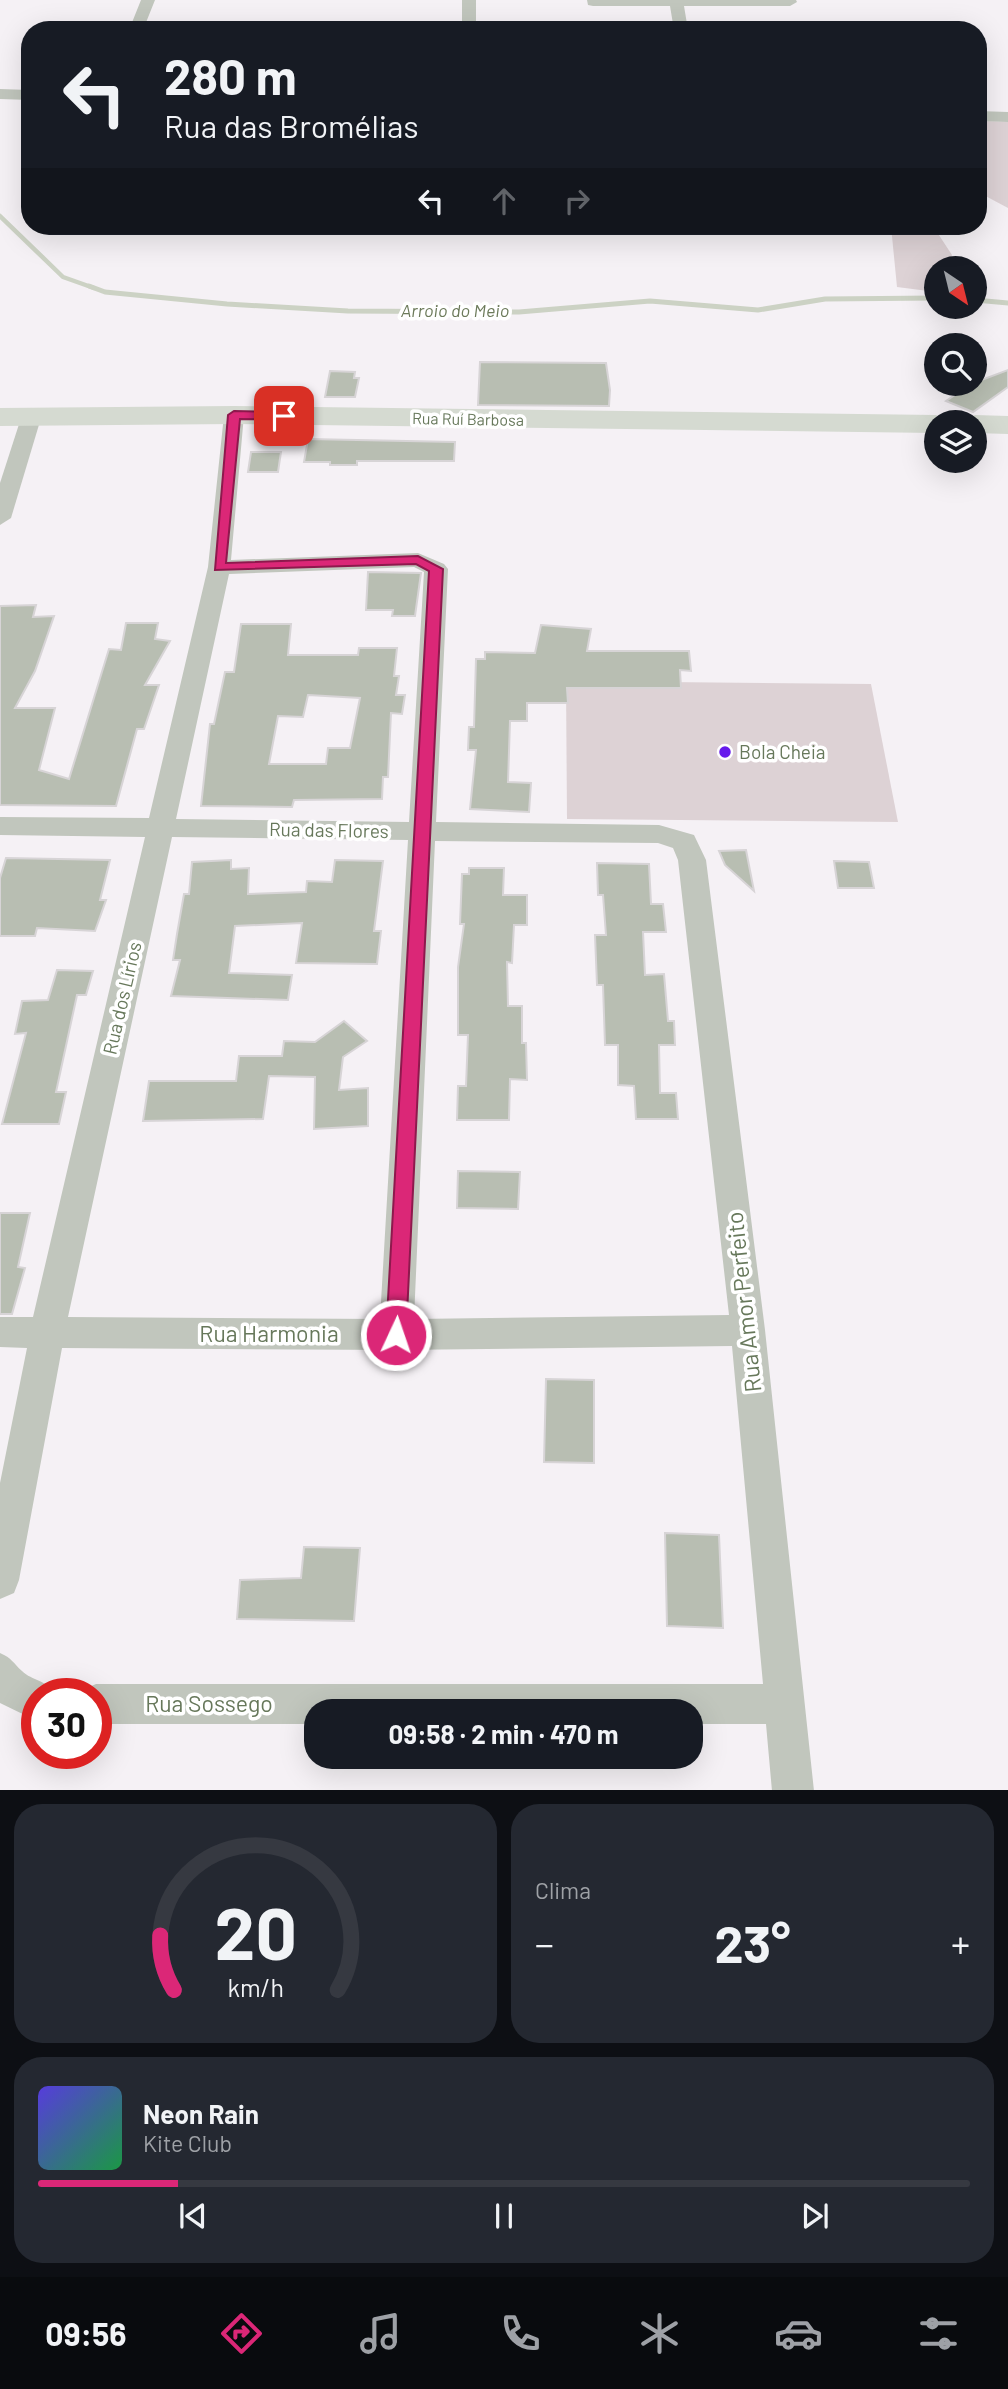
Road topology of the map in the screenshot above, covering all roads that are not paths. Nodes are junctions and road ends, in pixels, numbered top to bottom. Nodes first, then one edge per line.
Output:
1 (148, 0) edge
2 (469, 0) edge
3 (676, 0) edge
4 (593, 2) dead end
5 (790, 2) dead end
6 (140, 21) edge
7 (469, 21) edge
8 (680, 21) edge
9 (0, 94) edge
10 (21, 95) edge
11 (987, 116) edge
12 (1008, 117) edge
13 (234, 415) junction
14 (0, 418) edge
15 (31, 418) junction
16 (924, 424) edge
17 (987, 425) edge
18 (1008, 425) edge
19 (0, 517) edge
20 (219, 567) junction
21 (0, 826) edge
22 (161, 827) junction
23 (424, 831) junction
24 (659, 834) joint
25 (748, 1330) junction
26 (0, 1332) edge
27 (47, 1333) junction
28 (396, 1335) junction
29 (0, 1580) edge
30 (0, 1673) edge
31 (21, 1692) edge
32 (112, 1704) edge
33 (785, 1704) junction
34 (793, 1790) edge

1 - 6 street
2 - 7 street
3 - 4 street
3 - 5 street
3 - 8 street
9 - 10 street
11 - 12 street
13 - 15 main road, Rua Ruí Barbosa
13 - 16 main road, Rua Ruí Barbosa
13 - 20 street, Rua dos Lírios
14 - 15 main road, Rua Ruí Barbosa
15 - 19 street
17 - 18 main road
20 - 22 street, Rua dos Lírios
20 - 23 street
21 - 22 street, Rua das Flores
22 - 23 street, Rua das Flores
22 - 27 street, Rua dos Lírios
23 - 24 street, Rua das Flores
23 - 28 street
24 - 25 street, Rua Amor Perfeito
25 - 28 street, Rua Harmonia
25 - 33 street, Rua Amor Perfeito
26 - 27 street, Rua Harmonia
27 - 28 street, Rua Harmonia
27 - 29 street, Rua dos Lírios
30 - 31 street
32 - 33 street, Rua Sossego
33 - 34 street, Rua Amor Perfeito

